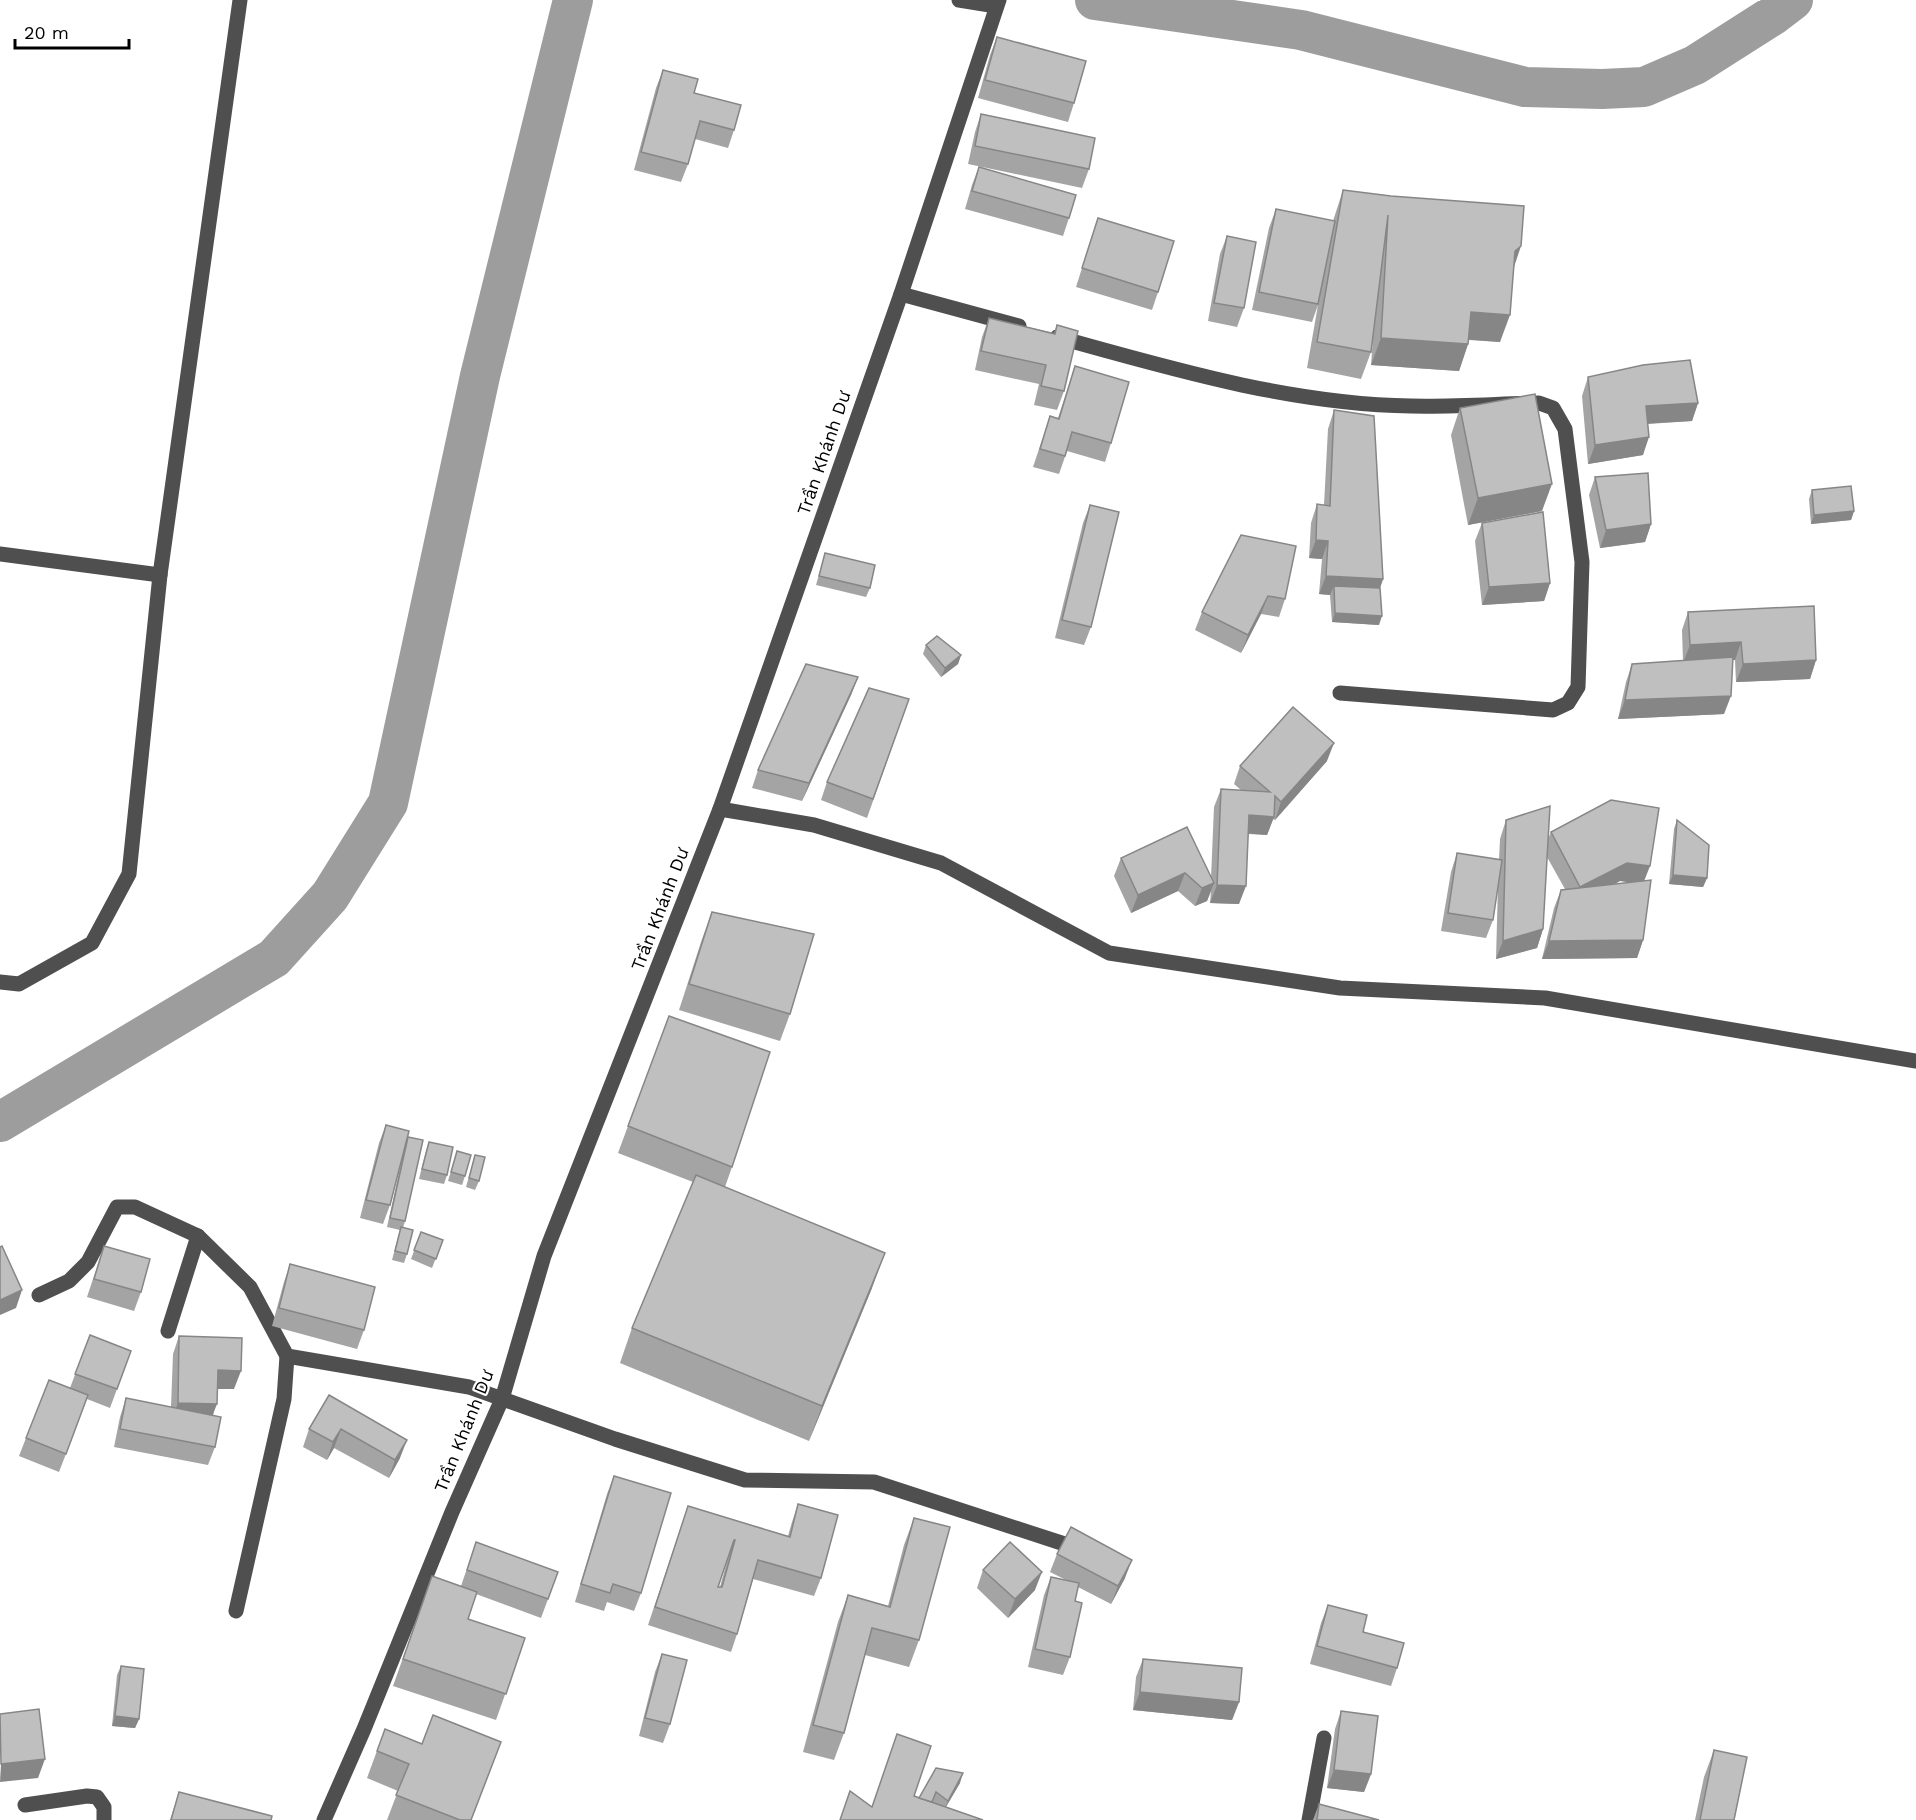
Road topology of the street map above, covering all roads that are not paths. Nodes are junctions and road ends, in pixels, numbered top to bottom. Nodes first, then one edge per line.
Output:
1 (240, 0) edge
2 (959, 0) edge
3 (997, 3) edge
4 (901, 294) junction
5 (0, 554) edge
6 (160, 575) junction
7 (1340, 693) dead end
8 (720, 809) junction
9 (0, 982) edge
10 (1916, 1061) edge
11 (198, 1236) junction
12 (39, 1295) dead end
13 (168, 1331) dead end
14 (287, 1356) junction
15 (502, 1399) junction
16 (1099, 1555) edge
17 (236, 1611) dead end
18 (1324, 1738) dead end
19 (25, 1805) dead end
20 (104, 1820) edge
21 (324, 1820) edge
22 (1309, 1820) edge

1 - 6 street
2 - 3 street
3 - 4 street, Trần Khánh Dư
4 - 7 street
4 - 8 street, Trần Khánh Dư
5 - 6 street
6 - 9 street
8 - 10 street
8 - 15 street, Trần Khánh Dư
11 - 12 street
11 - 13 street
11 - 14 street
14 - 15 street
14 - 17 street
15 - 16 street
15 - 21 street, Trần Khánh Dư
18 - 22 street
19 - 20 street

